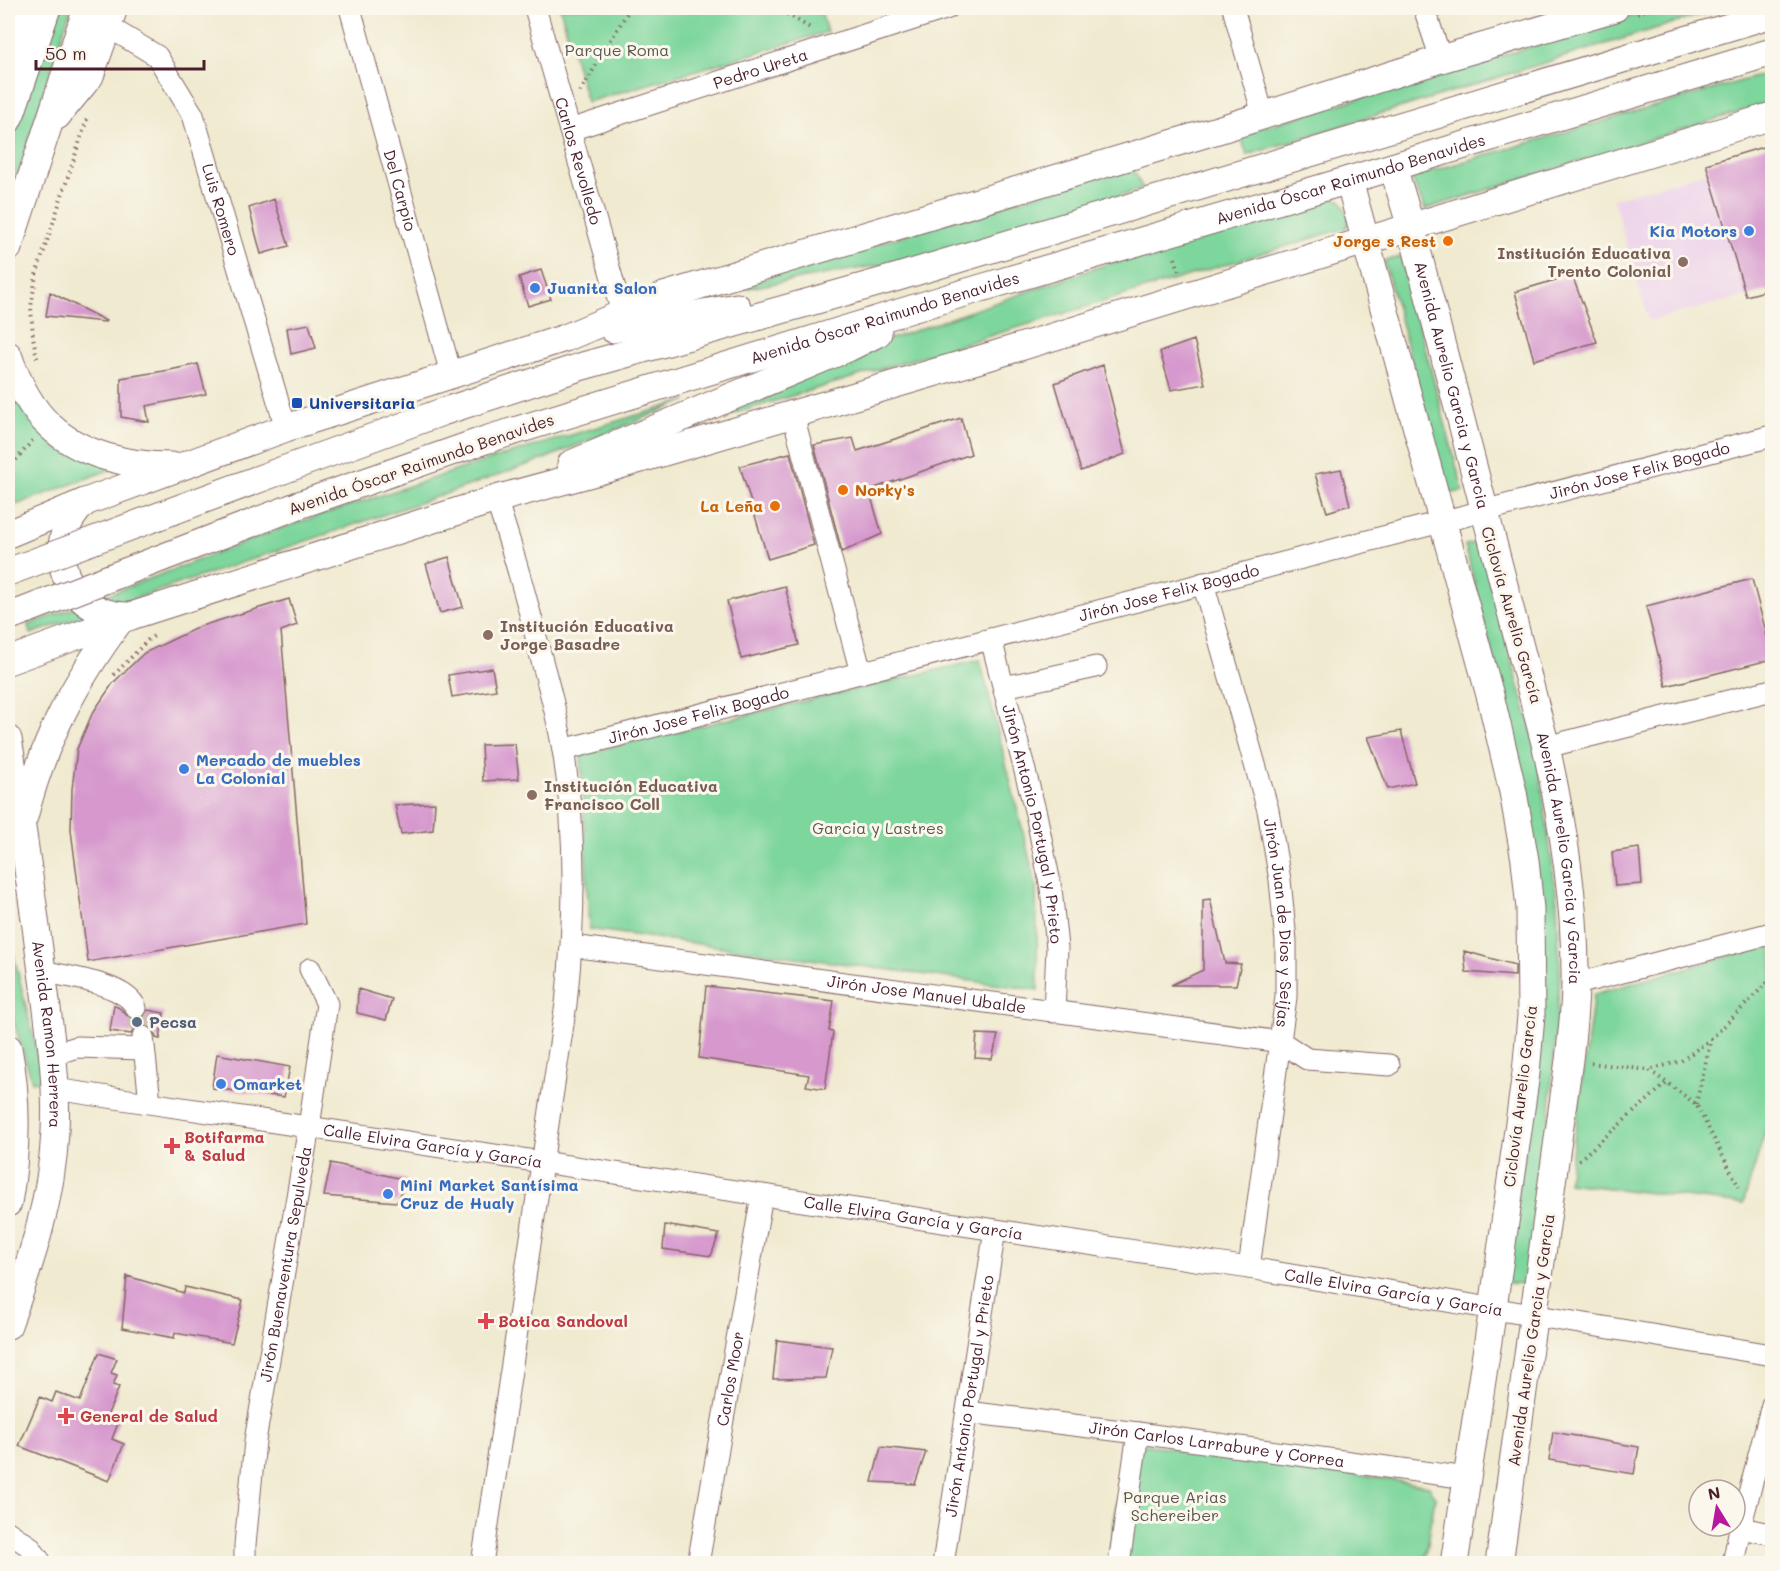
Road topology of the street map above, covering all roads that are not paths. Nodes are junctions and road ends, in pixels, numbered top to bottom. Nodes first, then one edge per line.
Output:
1 (47, 8) edge
2 (87, 8) edge
3 (350, 8) edge
4 (535, 8) edge
5 (948, 8) edge
6 (1233, 8) edge
7 (1424, 8) edge
8 (1615, 8) edge
9 (1773, 14) edge
10 (18, 15) edge
11 (110, 17) edge
12 (1773, 52) edge
13 (8, 57) edge
14 (1441, 59) junction
15 (1263, 115) junction
16 (1773, 116) edge
17 (8, 120) edge
18 (568, 123) junction
19 (48, 126) junction
20 (1393, 167) junction
21 (1349, 180) junction
22 (1411, 227) junction
23 (1365, 240) junction
24 (8, 248) edge
25 (898, 277) junction
26 (954, 296) junction
27 (622, 313) junction
28 (565, 338) junction
29 (8, 355) edge
30 (451, 374) junction
31 (793, 415) junction
32 (286, 428) junction
33 (1773, 436) edge
34 (184, 466) junction
35 (496, 500) junction
36 (86, 502) junction
37 (1484, 511) junction
38 (1443, 521) junction
39 (8, 534) edge
40 (8, 572) edge
41 (1203, 584) junction
42 (8, 617) edge
43 (126, 618) junction
44 (991, 639) junction
45 (8, 661) edge
46 (1096, 667) dead end
47 (861, 673) junction
48 (1004, 687) junction
49 (1773, 690) edge
50 (8, 739) edge
51 (1546, 747) junction
52 (563, 750) junction
53 (22, 824) junction
54 (1773, 933) edge
55 (572, 946) junction
56 (310, 969) dead end
57 (42, 971) junction
58 (1576, 984) junction
59 (136, 1008) tunnel mouth
60 (1054, 1012) junction
61 (1281, 1042) junction
62 (8, 1048) edge
63 (53, 1062) junction
64 (1389, 1065) dead end
65 (55, 1089) junction
66 (150, 1102) junction
67 (309, 1126) junction
68 (543, 1162) junction
69 (762, 1195) junction
70 (8, 1203) edge
71 (995, 1230) junction
72 (1249, 1268) junction
73 (1493, 1308) junction
74 (1534, 1315) junction
75 (8, 1325) edge
76 (1773, 1355) edge
77 (1773, 1405) edge
78 (967, 1412) junction
79 (1138, 1433) junction
80 (1467, 1478) junction
81 (1747, 1502) edge
82 (1747, 1529) edge
83 (8, 1532) edge
84 (1773, 1534) edge
85 (1738, 1538) edge
86 (42, 1563) edge
87 (245, 1563) edge
88 (482, 1563) edge
89 (699, 1563) edge
90 (943, 1563) edge
91 (1119, 1563) edge
92 (1454, 1563) edge
93 (1498, 1563) edge
94 (1733, 1563) edge

1 - 17 main road
2 - 19 main road
3 - 30 street, Del Carpio
4 - 18 street, Carlos Revolledo
5 - 18 street, Pedro Ureta
6 - 15 street
7 - 14 street
8 - 14 main road
9 - 25 main road
10 - 13 main road
11 - 19 main road
11 - 32 street, Luis Romero
12 - 20 main road, Avenida Óscar Raimundo Benavides
14 - 15 main road
15 - 27 main road
16 - 22 main road
18 - 27 street, Carlos Revolledo
19 - 24 main road
20 - 21 main road, Avenida Óscar Raimundo Benavides
20 - 22 main road, Avenida Aurelio Garcia y Garcia
21 - 23 main road, Avenida Aurelio Garcia y Garcia
21 - 26 main road, Avenida Óscar Raimundo Benavides
22 - 23 main road
22 - 37 main road, Avenida Aurelio Garcia y Garcia
23 - 31 main road
23 - 38 main road, Avenida Aurelio Garcia y Garcia
25 - 28 main road
25 - 40 main road, bridge
26 - 35 main road
26 - 42 main road, Avenida Óscar Raimundo Benavides, bridge
27 - 28 main road
28 - 30 main road
29 - 34 main road
30 - 32 main road
31 - 35 main road
31 - 47 street
32 - 34 main road
33 - 37 street, Jirón Jose Felix Bogado
34 - 36 main road
35 - 43 main road
35 - 52 street
36 - 39 main road
36 - 43 main road
37 - 38 street, Jirón Jose Felix Bogado
37 - 51 main road, Avenida Aurelio Garcia y Garcia
38 - 41 street, Jirón Jose Felix Bogado
38 - 73 main road, Avenida Aurelio Garcia y Garcia
41 - 44 street, Jirón Jose Felix Bogado
41 - 61 street, Jirón Juan de Dios y Seijas
43 - 45 main road
43 - 53 main road
44 - 47 street, Jirón Jose Felix Bogado
44 - 48 street, Jirón Antonio Portugal y Prieto
46 - 48 street
47 - 52 street, Jirón Jose Felix Bogado
48 - 60 street, Jirón Antonio Portugal y Prieto
49 - 51 street
50 - 53 main road, Avenida Ramon Herrera
51 - 58 main road, Avenida Aurelio Garcia y Garcia
52 - 55 street
53 - 57 main road, Avenida Ramon Herrera
54 - 58 street
55 - 60 street, Jirón Jose Manuel Ubalde
55 - 68 street
56 - 67 street, Jirón Buenaventura Sepulveda
57 - 59 street
57 - 63 main road, Avenida Ramon Herrera
58 - 74 main road, Avenida Aurelio Garcia y Garcia
60 - 61 street, Jirón Jose Manuel Ubalde
61 - 64 street
61 - 72 street, Jirón Juan de Dios y Seijas
62 - 70 main road
63 - 65 main road, Avenida Ramon Herrera
63 - 66 street
65 - 66 street, Calle Elvira García y García
65 - 75 main road, Avenida Ramon Herrera
66 - 67 street, Calle Elvira García y García
67 - 68 street, Calle Elvira García y García
67 - 87 street, Jirón Buenaventura Sepulveda
68 - 69 street, Calle Elvira García y García
68 - 88 street
69 - 71 street, Calle Elvira García y García
69 - 89 street, Carlos Moor
71 - 72 street, Calle Elvira García y García
71 - 78 street, Jirón Antonio Portugal y Prieto
72 - 73 street, Calle Elvira García y García
73 - 74 street, Calle Elvira García y García
73 - 80 main road, Avenida Aurelio Garcia y Garcia
74 - 76 street, Calle Elvira García y García
74 - 93 main road, Avenida Aurelio Garcia y Garcia
77 - 81 street
78 - 79 street, Jirón Carlos Larrabure y Correa
78 - 90 street, Jirón Antonio Portugal y Prieto
79 - 80 street, Jirón Carlos Larrabure y Correa
79 - 91 street
80 - 92 main road, Avenida Aurelio Garcia y Garcia
82 - 84 street
83 - 86 street
85 - 94 street

